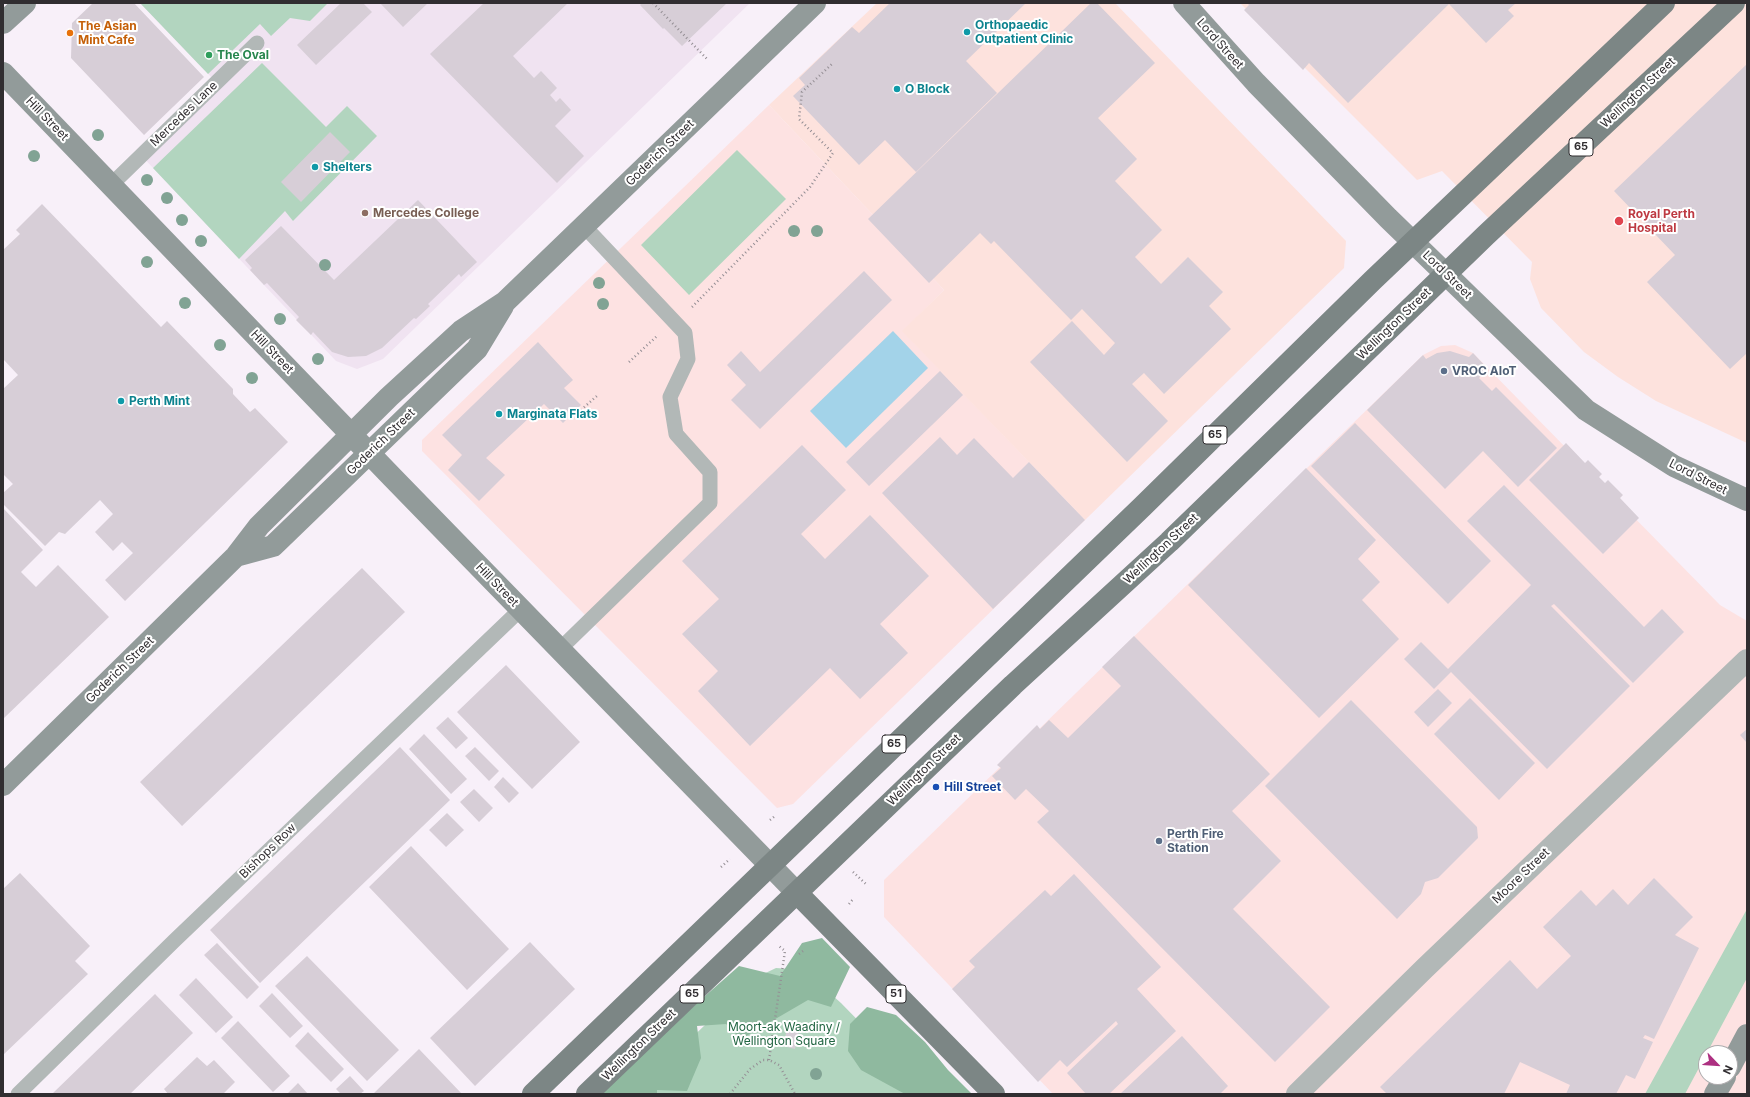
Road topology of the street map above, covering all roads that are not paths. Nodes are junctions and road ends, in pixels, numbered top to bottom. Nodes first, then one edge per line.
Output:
1 (25, 3) edge
2 (815, 3) edge
3 (1184, 3) edge
4 (1664, 3) edge
5 (1734, 3) edge
6 (3, 23) edge
7 (257, 43) dead end
8 (3, 73) edge
9 (111, 185) junction
10 (584, 226) junction
11 (1413, 242) junction
12 (1446, 274) junction
13 (505, 302) junction
14 (352, 434) junction
15 (369, 453) junction
16 (1747, 500) edge
17 (236, 556) junction
18 (521, 609) junction
19 (560, 650) junction
20 (1747, 660) edge
21 (3, 785) edge
22 (769, 865) junction
23 (797, 893) junction
24 (1747, 1034) edge
25 (1738, 1051) edge
26 (1720, 1085) edge
27 (18, 1094) edge
28 (533, 1094) edge
29 (587, 1094) edge
30 (994, 1094) edge
31 (1297, 1094) edge
32 (1715, 1094) edge

1 - 6 main road
2 - 10 main road, Goderich Street
3 - 11 main road, Lord Street
4 - 11 main road, 65
5 - 12 main road, Wellington Street / 65
7 - 9 lane, Mercedes Lane
8 - 9 main road, Hill Street
9 - 14 main road, Hill Street
10 - 13 main road, Goderich Street
10 - 19 lane
11 - 12 main road, Lord Street
11 - 22 main road, 65
12 - 16 main road, Lord Street
12 - 23 main road, Wellington Street / 65
13 - 14 main road, Goderich Street
13 - 15 main road, Goderich Street
14 - 15 main road, Hill Street
14 - 17 main road, Goderich Street
15 - 17 main road, Goderich Street
15 - 18 main road, Hill Street
17 - 21 main road, Goderich Street
18 - 19 main road, Hill Street
18 - 27 lane, Bishops Row
19 - 22 main road, Hill Street
20 - 31 street, Moore Street
22 - 23 main road, Hill Street
22 - 28 main road, 65
23 - 29 main road, Wellington Street / 65
23 - 30 main road, Hill Street / 51
24 - 25 main road
26 - 32 main road

